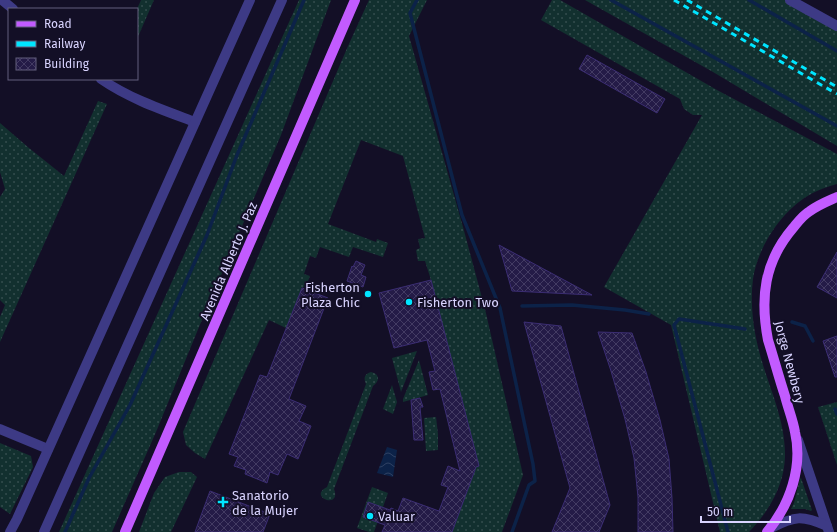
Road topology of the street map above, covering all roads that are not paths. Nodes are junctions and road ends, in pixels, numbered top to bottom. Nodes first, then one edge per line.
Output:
1 (2, 0) edge
2 (250, 0) edge
3 (282, 0) edge
4 (355, 0) edge
5 (790, 0) edge
6 (12, 8) edge
7 (837, 26) edge
8 (102, 80) edge
9 (195, 122) junction
10 (837, 197) edge
11 (0, 429) edge
12 (795, 432) junction
13 (48, 449) junction
14 (828, 529) edge
15 (769, 530) edge
16 (10, 532) edge
17 (44, 532) edge
18 (125, 532) edge

1 - 6 street
2 - 9 street
3 - 17 street
4 - 18 main road, Avenida Alberto J. Paz
5 - 7 street
8 - 9 street
9 - 13 street
10 - 12 main road, Jorge Newbery
11 - 13 street
12 - 14 street
12 - 15 main road, Jorge Newbery
13 - 16 street
14 - 15 street

